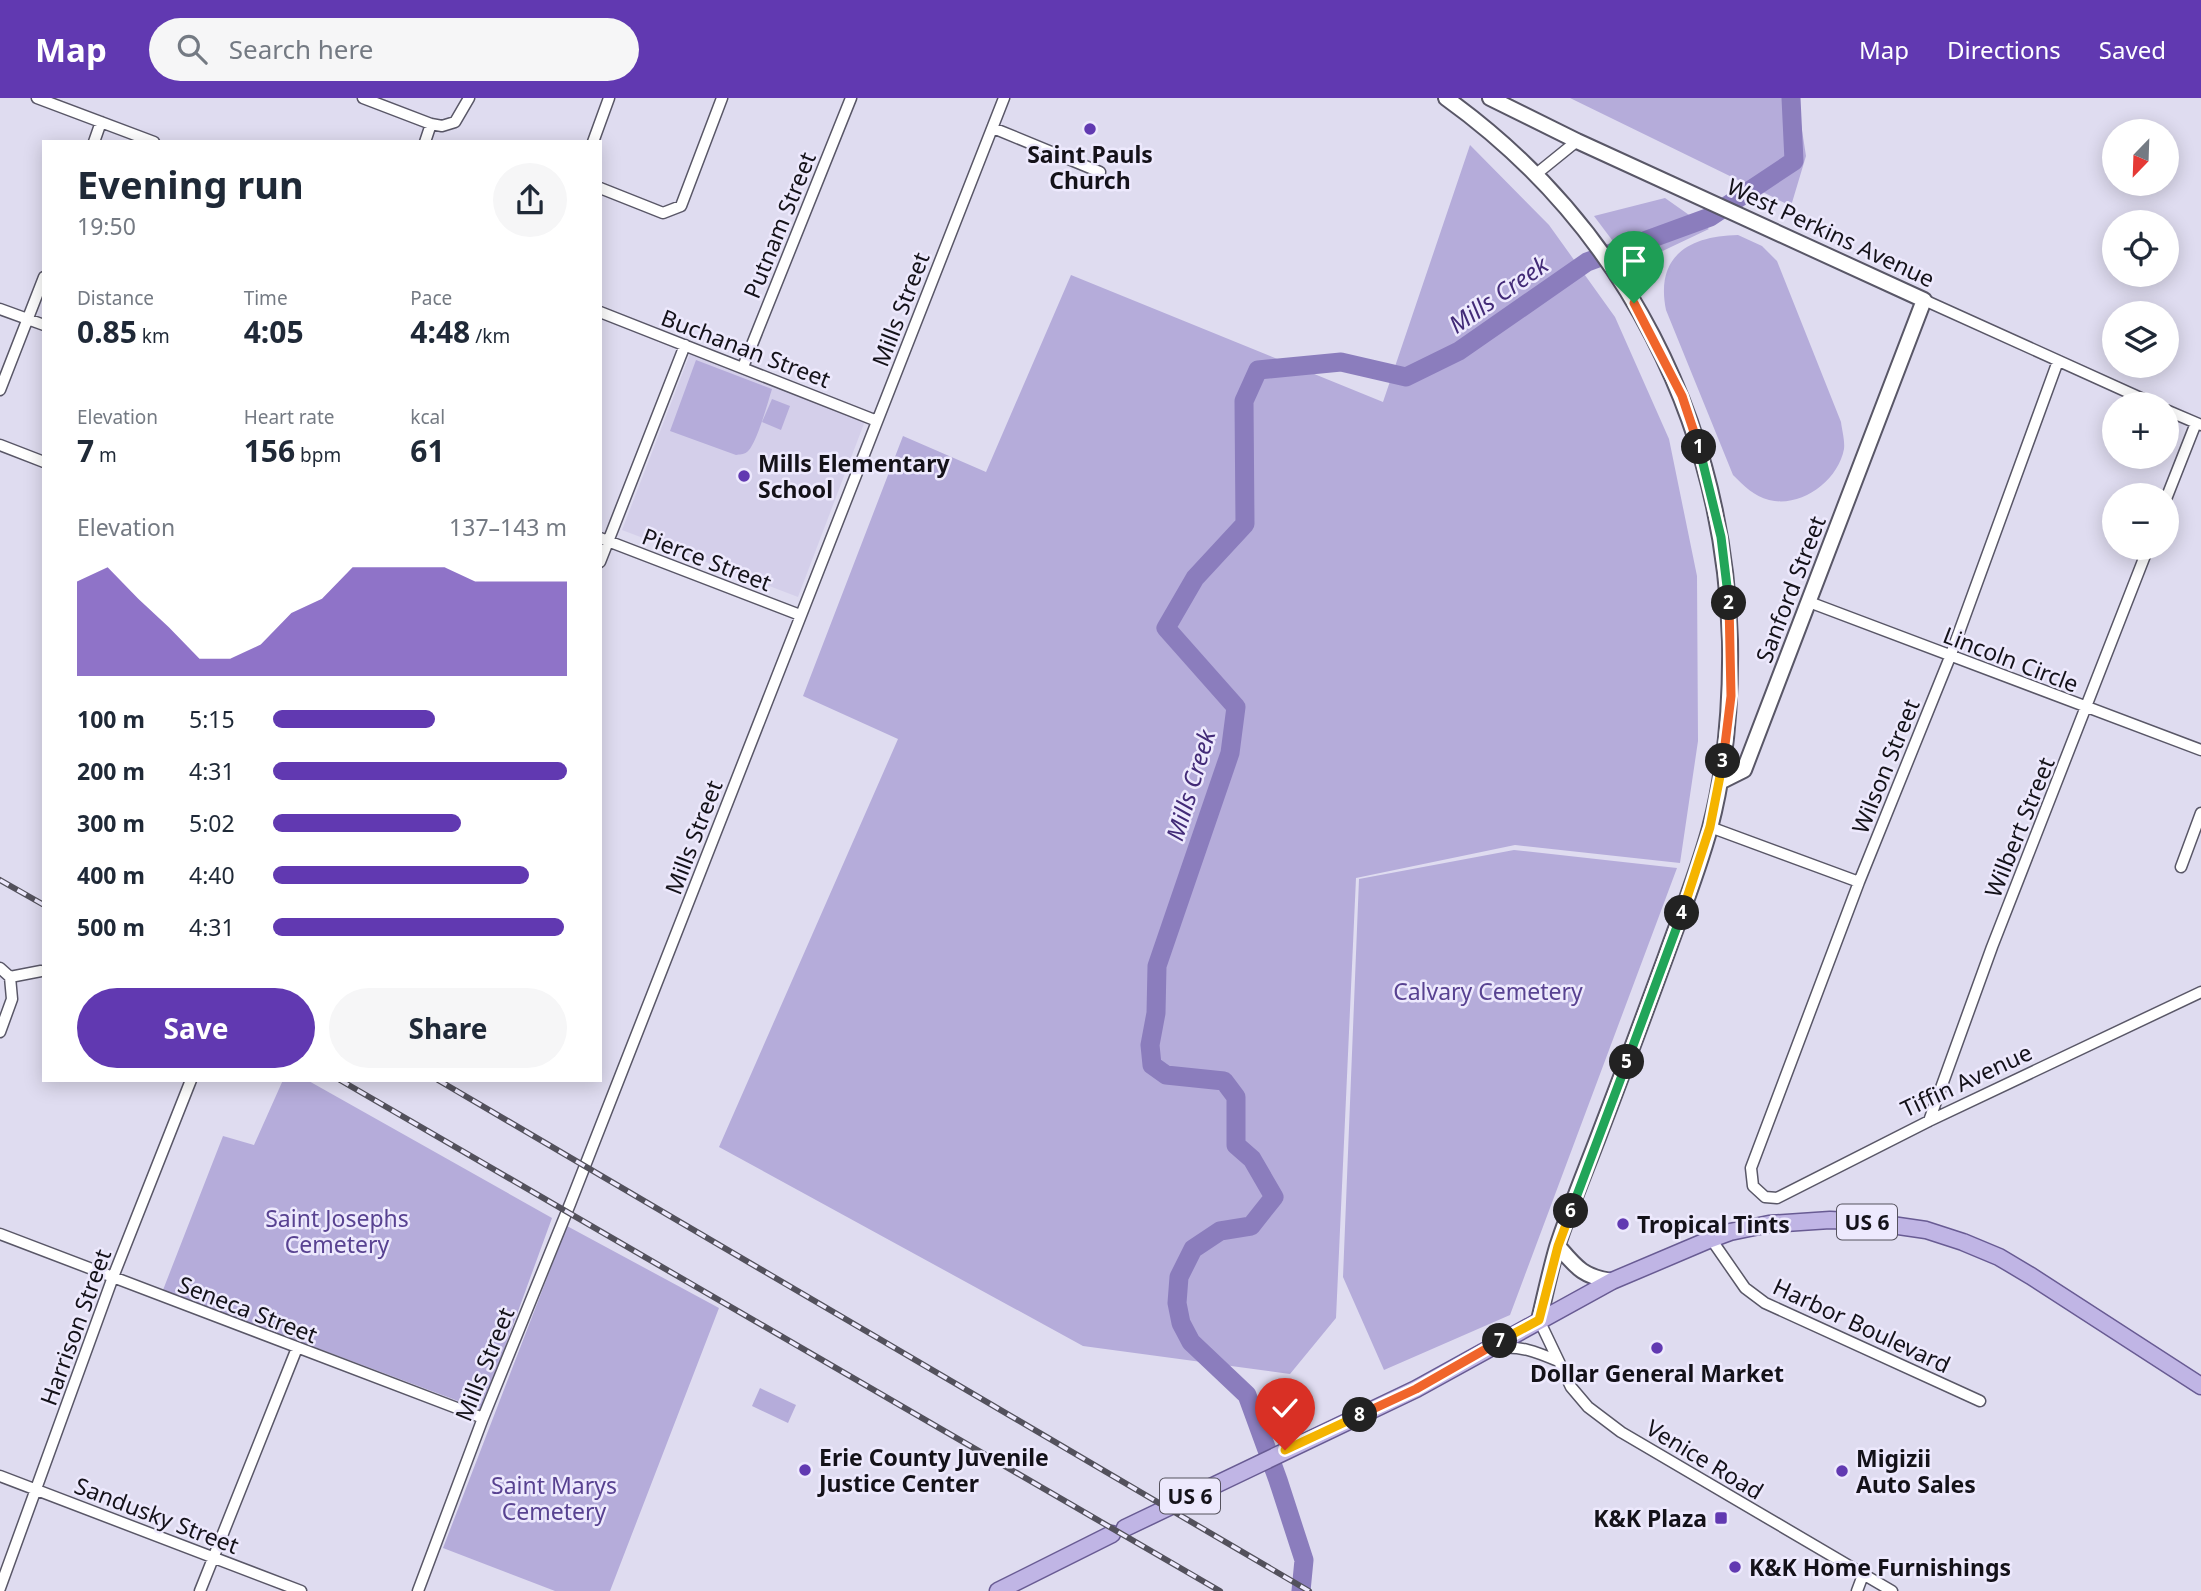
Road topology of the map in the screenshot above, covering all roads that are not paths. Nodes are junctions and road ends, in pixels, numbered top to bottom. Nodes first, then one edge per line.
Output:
1 (37, 98) edge
2 (363, 98) edge
3 (609, 98) edge
4 (722, 98) edge
5 (851, 98) edge
6 (1004, 98) edge
7 (1446, 98) edge
8 (1490, 98) edge
9 (468, 101) edge
10 (101, 122) junction
11 (431, 124) junction
12 (993, 128) junction
13 (95, 140) edge
14 (150, 140) edge
15 (426, 140) edge
16 (594, 140) edge
17 (1577, 141) junction
18 (1100, 172) dead end
19 (1535, 175) junction
20 (602, 189) edge
21 (42, 282) edge
22 (1924, 300) junction
23 (0, 309) edge
24 (602, 313) edge
25 (28, 319) junction
26 (42, 324) edge
27 (685, 345) junction
28 (2058, 361) junction
29 (743, 367) junction
30 (0, 390) edge
31 (2127, 392) edge
32 (2179, 416) edge
33 (877, 421) junction
34 (2198, 424) edge
35 (0, 445) edge
36 (42, 461) edge
37 (2173, 483) edge
38 (604, 539) edge
39 (2143, 560) edge
40 (1809, 602) junction
41 (800, 615) junction
42 (1950, 657) junction
43 (2087, 708) junction
44 (2201, 750) edge
45 (1720, 782) junction
46 (2201, 813) edge
47 (1710, 827) junction
48 (2181, 867) dead end
49 (1859, 882) junction
50 (0, 968) edge
51 (41, 971) dead end
52 (10, 977) junction
53 (2201, 992) edge
54 (0, 1032) edge
55 (190, 1082) edge
56 (1929, 1121) junction
57 (1753, 1186) joint
58 (0, 1234) edge
59 (1711, 1239) junction
60 (1558, 1246) junction
61 (113, 1277) junction
62 (1612, 1281) junction
63 (1539, 1320) junction
64 (297, 1348) junction
65 (1485, 1349) junction
66 (1558, 1361) junction
67 (2201, 1386) edge
68 (1980, 1401) dead end
69 (483, 1418) junction
70 (0, 1476) edge
71 (37, 1491) junction
72 (214, 1557) junction
73 (1863, 1575) junction
74 (0, 1588) edge
75 (200, 1591) edge
76 (302, 1591) edge
77 (418, 1591) edge
78 (998, 1591) edge
79 (1857, 1591) edge
80 (1892, 1591) edge

1 - 10 street
2 - 11 street
3 - 16 street
4 - 20 street
5 - 29 street, Putnam Street
6 - 12 street, Mills Street
7 - 19 main road
8 - 17 main road, West Perkins Avenue
9 - 11 street
10 - 13 street
10 - 14 street
11 - 15 street
12 - 18 street
12 - 33 street, Mills Street
17 - 19 street
17 - 22 main road, West Perkins Avenue
19 - 45 main road
21 - 25 street
22 - 28 street, West Perkins Avenue
22 - 40 main road, Sanford Street
23 - 25 street
24 - 27 street, Buchanan Street
25 - 26 street
25 - 30 street
27 - 29 street, Buchanan Street
27 - 38 street
28 - 31 street, West Perkins Avenue
28 - 42 street, Wilson Street
29 - 33 street, Buchanan Street
32 - 34 street
33 - 41 street, Mills Street
34 - 37 street
35 - 36 street
38 - 41 street, Pierce Street
39 - 43 street, Wilbert Street
40 - 42 street, Lincoln Circle
40 - 45 main road, Sanford Street
41 - 69 street, Mills Street
42 - 43 street, Lincoln Circle
42 - 49 street, Wilson Street
43 - 44 street, Lincoln Circle
43 - 56 street, Wilbert Street
45 - 47 main road
46 - 48 street
47 - 49 street
47 - 60 main road
49 - 57 street, Wilson Street
50 - 52 street
51 - 52 street
52 - 54 street
53 - 56 street, Tiffin Avenue
55 - 61 street, Harrison Street
56 - 57 street, Tiffin Avenue
58 - 61 street, Seneca Street
59 - 62 main road, US 6
59 - 67 main road, US 6
59 - 68 street, Harbor Boulevard
60 - 62 main road
60 - 63 main road
61 - 64 street, Seneca Street
61 - 71 street, Harrison Street
62 - 63 main road, US 6
63 - 65 main road, US 6
63 - 66 street, Venice Road
64 - 69 street, Seneca Street
64 - 72 street
65 - 66 street
65 - 78 main road, US 6
66 - 73 street, Venice Road
69 - 77 street, Mills Street
70 - 71 street, Sandusky Street
71 - 72 street, Sandusky Street
71 - 74 street, Harrison Street
72 - 75 street
72 - 76 street, Sandusky Street
73 - 79 street
73 - 80 street, Venice Road

